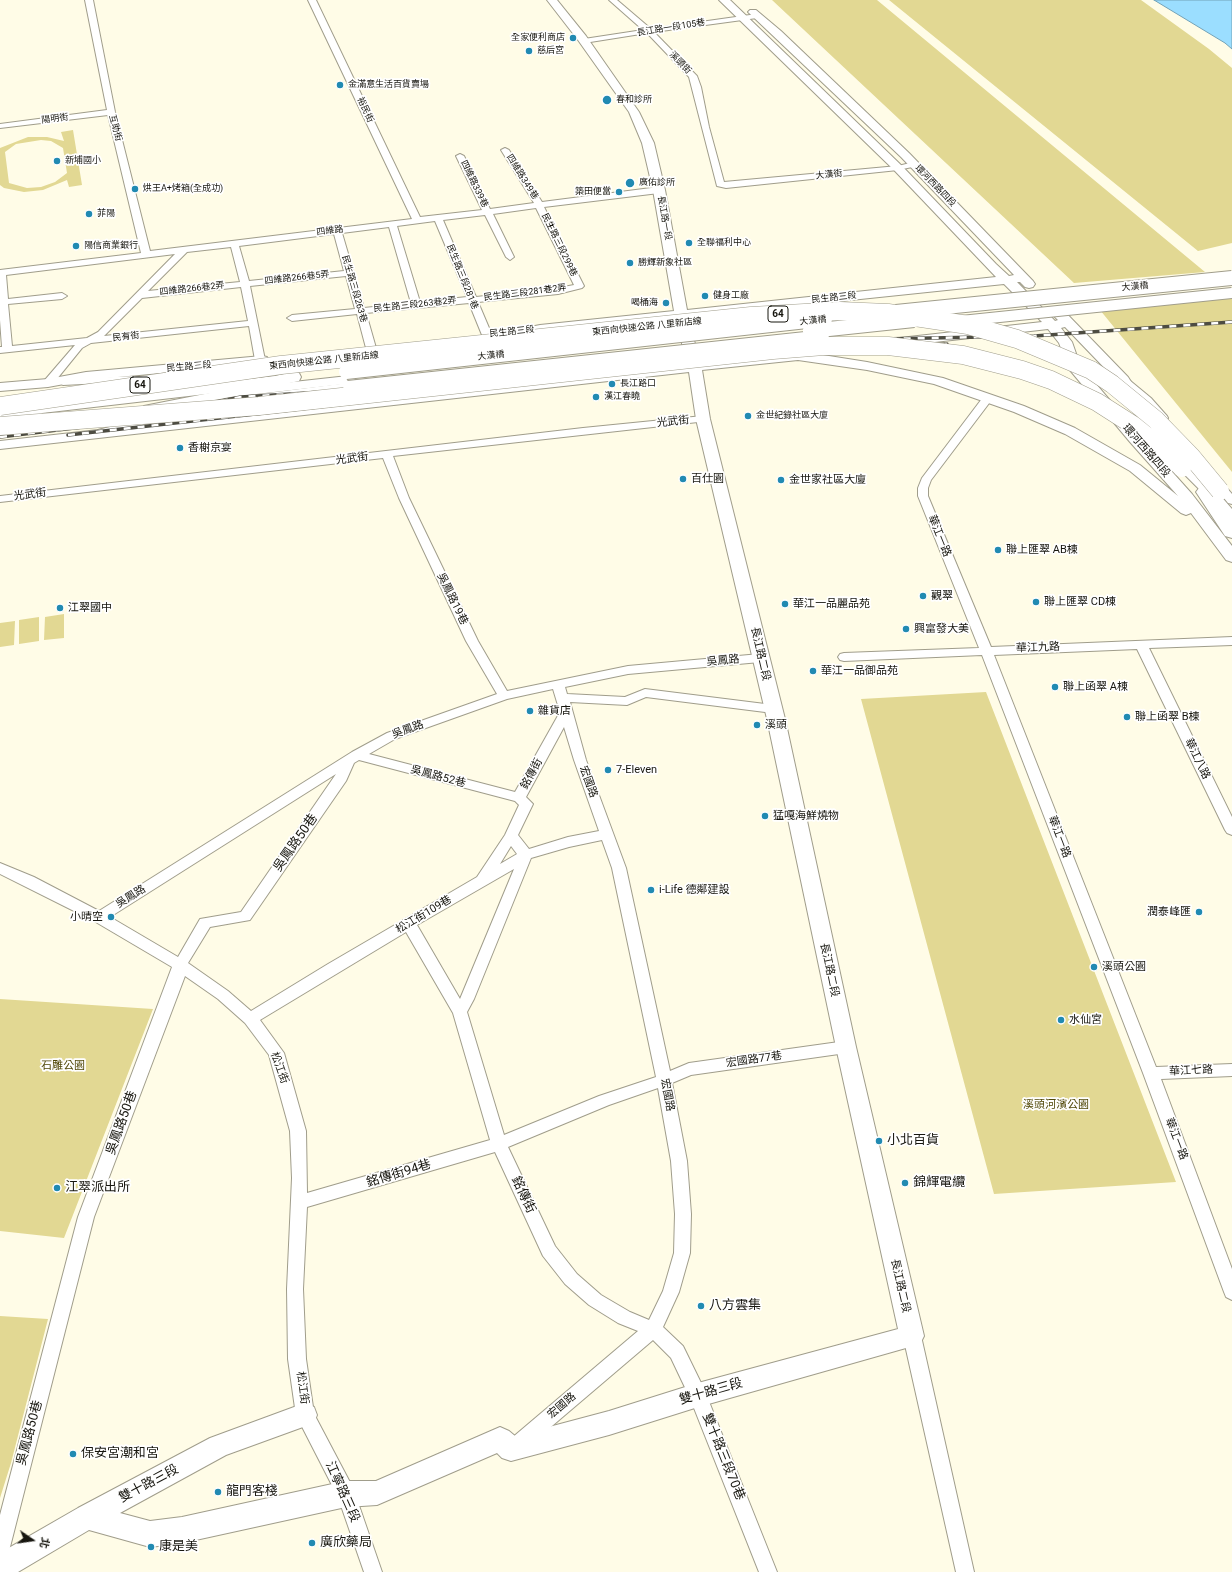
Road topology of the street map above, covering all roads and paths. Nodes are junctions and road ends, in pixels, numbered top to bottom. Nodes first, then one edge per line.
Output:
1 (89, 0) edge
2 (312, 0) edge
3 (552, 0) edge
4 (613, 0) edge
5 (724, 0) edge
6 (745, 4) dead end
7 (757, 16) junction
8 (742, 18) junction
9 (649, 31) junction
10 (584, 41) junction
11 (110, 112) junction
12 (0, 126) edge
13 (505, 150) dead end
14 (460, 156) dead end
15 (914, 164) junction
16 (898, 168) junction
17 (716, 171) joint
18 (659, 190) junction
19 (539, 205) junction
20 (488, 212) junction
21 (438, 218) junction
22 (417, 220) junction
23 (392, 223) junction
24 (337, 230) junction
25 (234, 243) junction
26 (185, 249) junction
27 (146, 254) junction
28 (510, 257) dead end
29 (1232, 272) edge
30 (0, 273) edge
31 (350, 273) junction
32 (1023, 278) junction
33 (1232, 278) edge
34 (1008, 281) junction
35 (245, 284) junction
36 (579, 286) joint
37 (1232, 287) edge
38 (1232, 293) edge
39 (140, 295) junction
40 (62, 296) dead end
41 (471, 300) junction
42 (3, 302) junction
43 (416, 305) junction
44 (769, 305) junction
45 (359, 311) junction
46 (681, 314) junction
47 (292, 318) dead end
48 (253, 323) junction
49 (1068, 323) junction
50 (1052, 325) junction
51 (487, 335) junction
52 (89, 340) junction
53 (1065, 342) junction
54 (371, 348) junction
55 (3, 349) edge
56 (791, 355) junction
57 (260, 360) junction
58 (281, 365) junction
59 (694, 365) junction
60 (347, 376) junction
61 (293, 377) junction
62 (1123, 380) junction
63 (48, 383) junction
64 (0, 387) edge
65 (255, 390) junction
66 (0, 397) edge
67 (988, 398) junction
68 (0, 406) edge
69 (0, 413) edge
70 (0, 417) edge
71 (703, 419) junction
72 (0, 426) edge
73 (0, 429) edge
74 (0, 434) edge
75 (88, 436) junction
76 (0, 445) edge
77 (387, 455) junction
78 (1206, 490) junction
79 (0, 499) edge
80 (1232, 501) edge
81 (1232, 506) edge
82 (1232, 519) edge
83 (1232, 526) edge
84 (1213, 532) junction
85 (1232, 532) edge
86 (1232, 557) edge
87 (1232, 641) edge
88 (1141, 645) junction
89 (986, 650) junction
90 (760, 658) junction
91 (844, 658) dead end
92 (504, 696) junction
93 (562, 698) junction
94 (773, 709) junction
95 (352, 758) junction
96 (519, 798) junction
97 (1232, 830) edge
98 (607, 834) junction
99 (511, 836) junction
100 (526, 855) junction
101 (0, 868) edge
102 (481, 881) junction
103 (99, 917) junction
104 (409, 924) junction
105 (180, 965) junction
106 (460, 1012) junction
107 (250, 1019) junction
108 (846, 1047) junction
109 (1232, 1070) edge
110 (1151, 1073) junction
111 (664, 1080) junction
112 (499, 1144) junction
113 (298, 1203) junction
114 (1232, 1292) edge
115 (652, 1329) junction
116 (912, 1336) junction
117 (698, 1395) junction
118 (305, 1415) junction
119 (511, 1449) junction
120 (346, 1494) junction
121 (87, 1517) junction
122 (0, 1551) edge
123 (0, 1568) edge
124 (373, 1572) edge
125 (768, 1572) edge
126 (965, 1572) edge

1 - 11 street, 互助街
2 - 22 street, 裕民街
3 - 10 street, 長江路一段
4 - 9 street, 溪頭街
5 - 8 street, 環河西路四段
6 - 7 street, 環河西路四段
7 - 8 street, 長江路一段105巷
7 - 15 street, 環河西路四段
8 - 9 street, 長江路一段105巷
8 - 16 street, 環河西路四段
9 - 10 street, 長江路一段105巷
9 - 17 street, 溪頭街
10 - 18 street, 長江路一段
11 - 12 street, 陽明街
11 - 27 street, 互助街
13 - 19 street, 四維路349巷
14 - 20 street, 四維路339巷
15 - 16 street, 大漢街
15 - 32 street, 環河西路四段
16 - 17 street, 大漢街
16 - 34 street, 環河西路四段
18 - 19 street, 四維路
18 - 46 street, 長江路一段
19 - 20 street, 四維路
19 - 36 street, 民生路三段299巷
20 - 21 street, 四維路
20 - 28 street, 四維路339巷
21 - 22 street, 四維路
21 - 41 street, 民生路三段281巷
22 - 23 street, 四維路
23 - 24 street, 四維路
23 - 43 street
24 - 25 street, 四維路
24 - 31 street, 民生路三段263巷
25 - 26 street, 四維路
25 - 35 street
26 - 27 street, 四維路
26 - 39 street
27 - 30 street, 四維路
29 - 60 street, bridge
30 - 42 street
31 - 35 street, 四維路266巷5弄
31 - 45 street, 民生路三段263巷
32 - 34 street, 民生路三段
32 - 49 street, 環河西路四段
33 - 60 street, 大漢橋, bridge
34 - 44 street, 民生路三段
34 - 50 street, 環河西路四段
35 - 39 street, 四維路266巷2弄
35 - 48 street
36 - 41 street, 民生路三段281巷2弄
37 - 60 street, 大漢橋, bridge
38 - 60 street, bridge
39 - 52 street
40 - 42 street
41 - 43 street, 民生路三段263巷2弄
41 - 51 street, 民生路三段281巷
42 - 55 street
43 - 45 street, 民生路三段263巷2弄
44 - 46 street, 民生路三段
44 - 56 street
45 - 47 street, 民生路三段263巷2弄
45 - 54 street, 民生路三段263巷
46 - 51 street, 民生路三段
46 - 59 street, 長江路一段
48 - 52 street, 民有街
48 - 57 street
49 - 50 street
49 - 62 street, 環河西路四段
50 - 53 street, 環河西路四段
50 - 56 street
51 - 54 street, 民生路三段
52 - 55 street, 民有街
52 - 63 street
53 - 78 street, 環河西路四段
53 - 84 street, 環河西路四段
54 - 57 street, 民生路三段
56 - 59 street
56 - 67 street
57 - 63 street, 民生路三段
58 - 66 highway, bridge
58 - 68 highway, 東西向快速公路 八里新店線 / 64, bridge
58 - 81 highway, 東西向快速公路 八里新店線 / 64, bridge
59 - 71 street, 長江路二段
59 - 75 street
60 - 61 street, 民生路三段
60 - 63 street
60 - 65 street
60 - 75 street
61 - 66 street, 民生路三段
61 - 69 highway
62 - 78 street, 環河西路四段
62 - 80 street, 環河西路四段
63 - 64 street, 民生路三段
65 - 70 highway
65 - 73 street
65 - 74 street
67 - 84 street
67 - 89 street, 華江一路
71 - 77 street, 光武街
71 - 90 street, 長江路二段
72 - 78 highway, bridge
75 - 76 street
77 - 79 street, 光武街
77 - 92 street, 吳鳳路19巷
78 - 82 street, 環河西路四段
78 - 83 highway
78 - 85 highway
84 - 86 street, 環河西路四段
87 - 88 street, 華江九路
88 - 89 street, 華江九路
88 - 97 street, 華江八路
89 - 91 street, 華江九路
89 - 110 street, 華江一路
90 - 93 street, 吳鳳路
90 - 94 street, 長江路二段
92 - 93 street, 吳鳳路
92 - 95 street, 吳鳳路
93 - 94 street, 吳鳳路
93 - 96 street, 銘傳街
93 - 98 street, 宏國路
94 - 108 street, 長江路二段
95 - 96 street, 吳鳳路52巷
95 - 103 street, 吳鳳路
95 - 105 street, 吳鳳路50巷
96 - 99 street, 銘傳街
98 - 100 street, 松江街109巷
98 - 111 street, 宏國路
99 - 100 street
99 - 102 street, 銘傳街
100 - 102 street, 松江街109巷
100 - 106 street
101 - 103 street, 松江街
102 - 104 street, 松江街109巷
103 - 105 street, 松江街
104 - 106 street, 銘傳街
104 - 107 street, 松江街109巷
105 - 107 street, 松江街
105 - 122 street, 吳鳳路50巷
106 - 112 street, 銘傳街
107 - 113 street, 松江街
108 - 111 street, 宏國路77巷
108 - 116 street, 長江路二段
109 - 110 street, 華江七路
110 - 114 street, 華江一路
111 - 112 street, 宏國路77巷
111 - 115 street, 宏國路
112 - 113 street, 銘傳街94巷
112 - 115 street, 銘傳街
113 - 118 street, 松江街
115 - 117 street, 雙十路三段70巷
115 - 119 street, 宏國路
116 - 117 street, 雙十路三段
116 - 126 street, 長江路二段
117 - 119 street, 雙十路三段
117 - 125 street, 雙十路三段70巷
118 - 120 street, 江寧路三段
118 - 121 street, 雙十路三段
119 - 120 street
120 - 121 street
120 - 124 street, 江寧路三段
121 - 123 street, 雙十路三段

